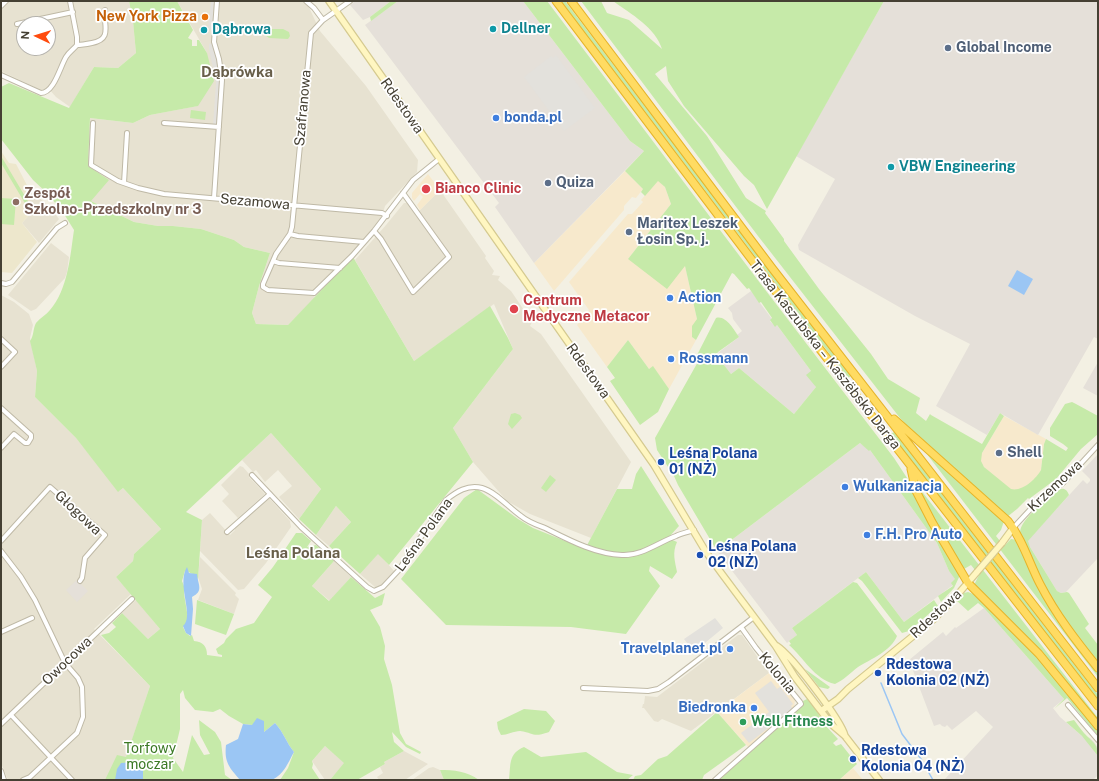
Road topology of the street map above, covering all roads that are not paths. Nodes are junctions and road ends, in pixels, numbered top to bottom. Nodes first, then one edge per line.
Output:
1 (6, 1) edge
2 (70, 1) edge
3 (217, 1) edge
4 (306, 1) edge
5 (328, 1) edge
6 (350, 1) edge
7 (556, 1) edge
8 (571, 1) edge
9 (1, 6) edge
10 (105, 10) dead end
11 (336, 11) junction
12 (73, 12) junction
13 (54, 16) edge
14 (323, 20) junction
15 (76, 46) junction
16 (1, 75) edge
17 (164, 122) dead end
18 (93, 123) dead end
19 (219, 127) junction
20 (128, 133) dead end
21 (439, 159) junction
22 (124, 183) junction
23 (403, 193) junction
24 (214, 198) junction
25 (295, 205) junction
26 (387, 216) junction
27 (65, 223) dead end
28 (374, 231) junction
29 (290, 234) junction
30 (364, 242) junction
31 (273, 261) junction
32 (340, 268) junction
33 (1, 283) edge
34 (1, 339) edge
35 (1, 367) edge
36 (880, 407) junction
37 (1, 408) edge
38 (1098, 445) edge
39 (1, 448) edge
40 (910, 465) junction
41 (252, 475) dead end
42 (270, 494) junction
43 (1013, 528) junction
44 (694, 530) junction
45 (227, 532) dead end
46 (1, 541) edge
47 (1, 551) edge
48 (80, 581) dead end
49 (968, 583) junction
50 (132, 599) dead end
51 (754, 617) junction
52 (32, 618) dead end
53 (741, 627) junction
54 (1, 632) edge
55 (775, 645) junction
56 (65, 663) junction
57 (1098, 668) edge
58 (584, 688) dead end
59 (1098, 688) edge
60 (1068, 705) dead end
61 (827, 706) junction
62 (1098, 706) edge
63 (821, 711) junction
64 (11, 715) junction
65 (1, 724) edge
66 (1098, 726) edge
67 (845, 736) junction
68 (1098, 740) edge
69 (51, 758) junction
70 (1, 771) edge
71 (4, 780) edge
72 (23, 780) edge
73 (72, 780) edge
74 (715, 780) edge
75 (879, 780) edge

1 - 9 street
2 - 12 street
3 - 19 street
4 - 14 street
5 - 11 street, Rdestowa
6 - 11 street, Szafranowa
7 - 40 highway, Trasa Kaszubska – Kaszëbskô Darga
8 - 36 highway, Trasa Kaszubska – Kaszëbskô Darga
10 - 15 street
11 - 14 street, Szafranowa
11 - 21 street, Rdestowa
12 - 13 street
12 - 15 street
14 - 25 street, Szafranowa
15 - 16 street
17 - 19 street
18 - 22 street, Sezamowa
19 - 24 street
20 - 22 street
21 - 23 street, Szafranowa
21 - 44 street, Rdestowa
22 - 24 street, Sezamowa
23 - 26 street, Szafranowa
23 - 28 street
24 - 25 street, Sezamowa
25 - 26 street, Sezamowa
25 - 29 street, Szafranowa
26 - 28 street, Szafranowa
27 - 33 street
28 - 30 street, Szafranowa
29 - 30 street
29 - 31 street, Szafranowa
30 - 32 street, Szafranowa
31 - 32 street
31 - 32 street, Szafranowa
34 - 35 street
36 - 43 highway
36 - 59 highway, Trasa Kaszubska – Kaszëbskô Darga
37 - 39 street
38 - 43 street, Krzemowa
40 - 49 highway
40 - 62 highway, Trasa Kaszubska – Kaszëbskô Darga
41 - 42 street, Leśna Polana
42 - 44 street, Leśna Polana
42 - 45 street
43 - 49 street, Rdestowa, bridge
43 - 57 highway
44 - 51 street, Rdestowa
46 - 48 street, Głogowa
47 - 56 street
49 - 61 street, Rdestowa
49 - 66 highway
50 - 56 street, Owocowa
51 - 53 street
51 - 55 street, Rdestowa
52 - 54 street
53 - 58 street
53 - 74 street, Kolonia
55 - 61 street, Rdestowa
55 - 63 street, Rdestowa
56 - 64 street, Owocowa
56 - 69 street
60 - 68 street
61 - 63 street, Rdestowa
61 - 67 street, Rdestowa
63 - 67 street, Rdestowa
64 - 65 street, Owocowa
64 - 69 street
67 - 75 street, Rdestowa
69 - 72 street
69 - 73 street
70 - 71 street

